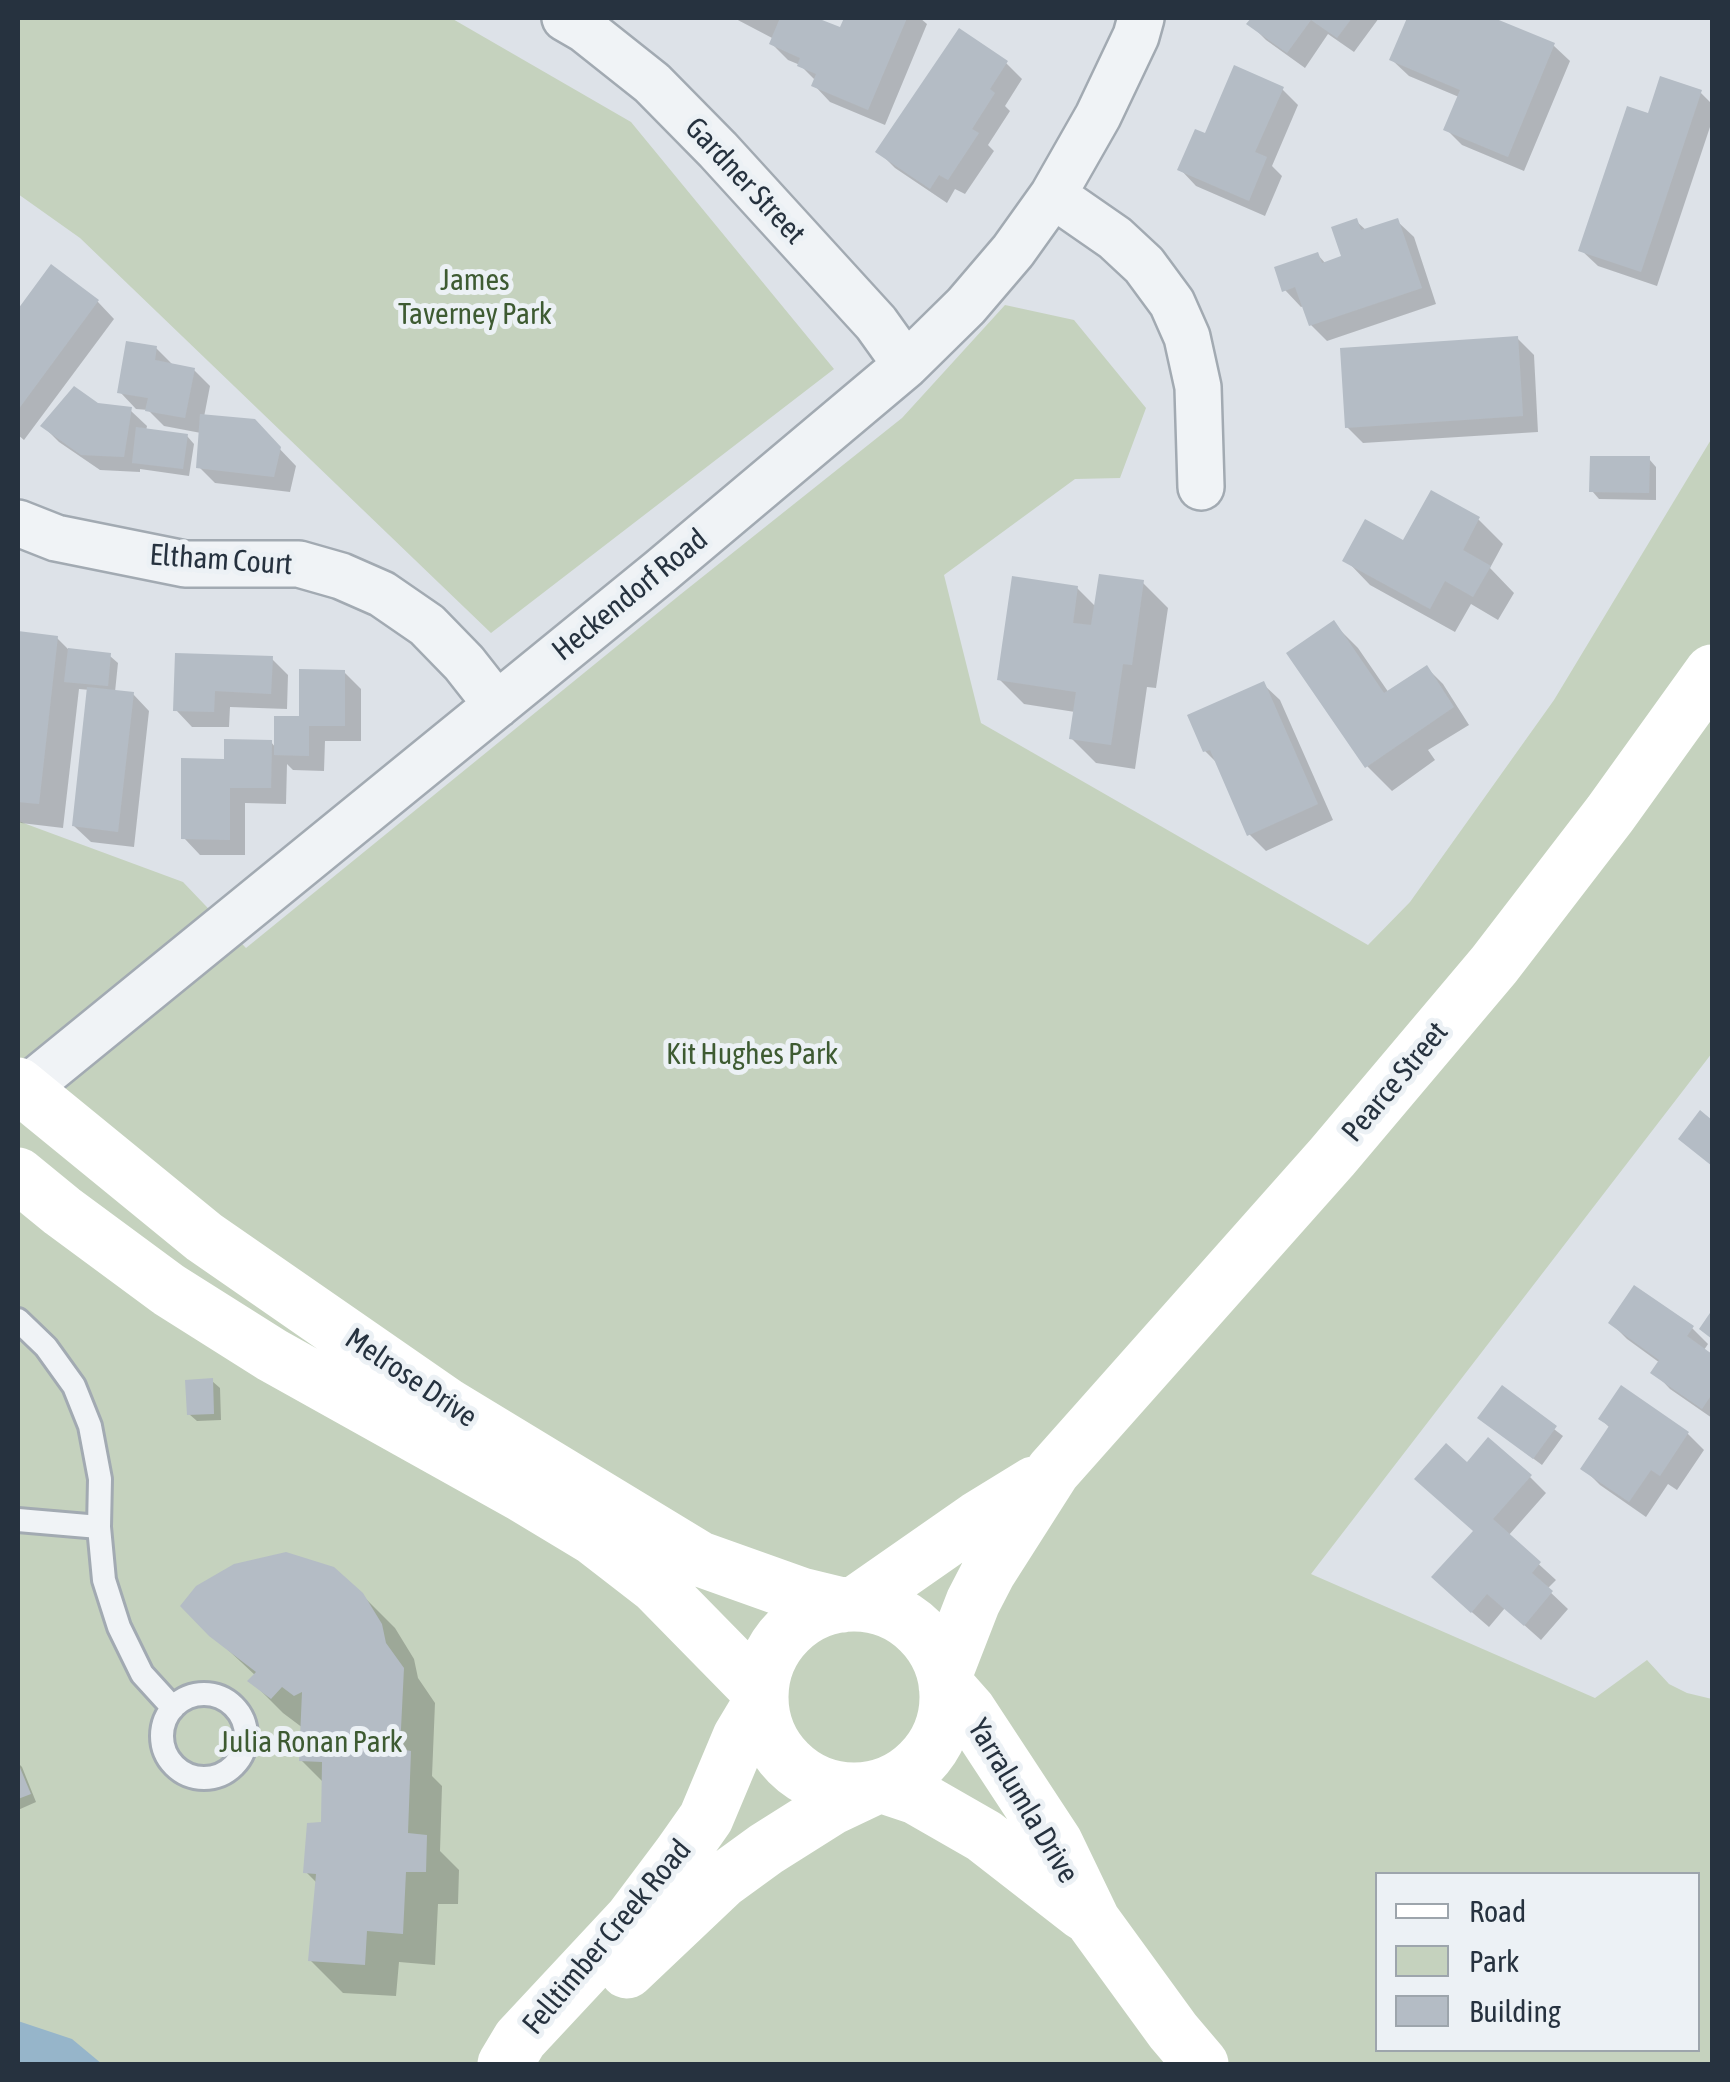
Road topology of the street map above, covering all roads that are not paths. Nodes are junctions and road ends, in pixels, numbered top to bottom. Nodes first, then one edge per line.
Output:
1 (564, 18) edge
2 (1141, 18) edge
3 (1054, 195) junction
4 (906, 365) junction
5 (1201, 488) dead end
6 (18, 523) edge
7 (1712, 672) edge
8 (496, 705) junction
9 (19, 1091) edge
10 (18, 1174) edge
11 (18, 1320) edge
12 (1053, 1472) junction
13 (18, 1520) edge
14 (99, 1527) junction
15 (849, 1604) junction
16 (946, 1680) junction
17 (761, 1697) junction
18 (173, 1708) dead end
19 (877, 1788) junction
20 (1092, 1921) junction
21 (505, 2064) edge
22 (536, 2064) edge
23 (1201, 2064) edge

1 - 4 street, Gardner Street
2 - 3 street, Heckendorf Road
3 - 4 street, Heckendorf Road
3 - 5 street
4 - 8 street, Heckendorf Road
6 - 8 street, Eltham Court
7 - 12 main road, Pearce Street
8 - 9 street, Heckendorf Road
9 - 15 main road, Melrose Drive
10 - 17 main road, Melrose Drive
11 - 14 lane
12 - 15 main road, Pearce Street
12 - 16 main road, Pearce Street
13 - 14 lane
14 - 18 lane
15 - 16 main road
15 - 17 main road
16 - 19 main road
16 - 20 main road, Yarralumla Drive
17 - 19 main road
17 - 21 main road, Felltimber Creek Road
19 - 20 main road, Yarralumla Drive
19 - 22 main road, Felltimber Creek Road
20 - 23 main road, Yarralumla Drive

